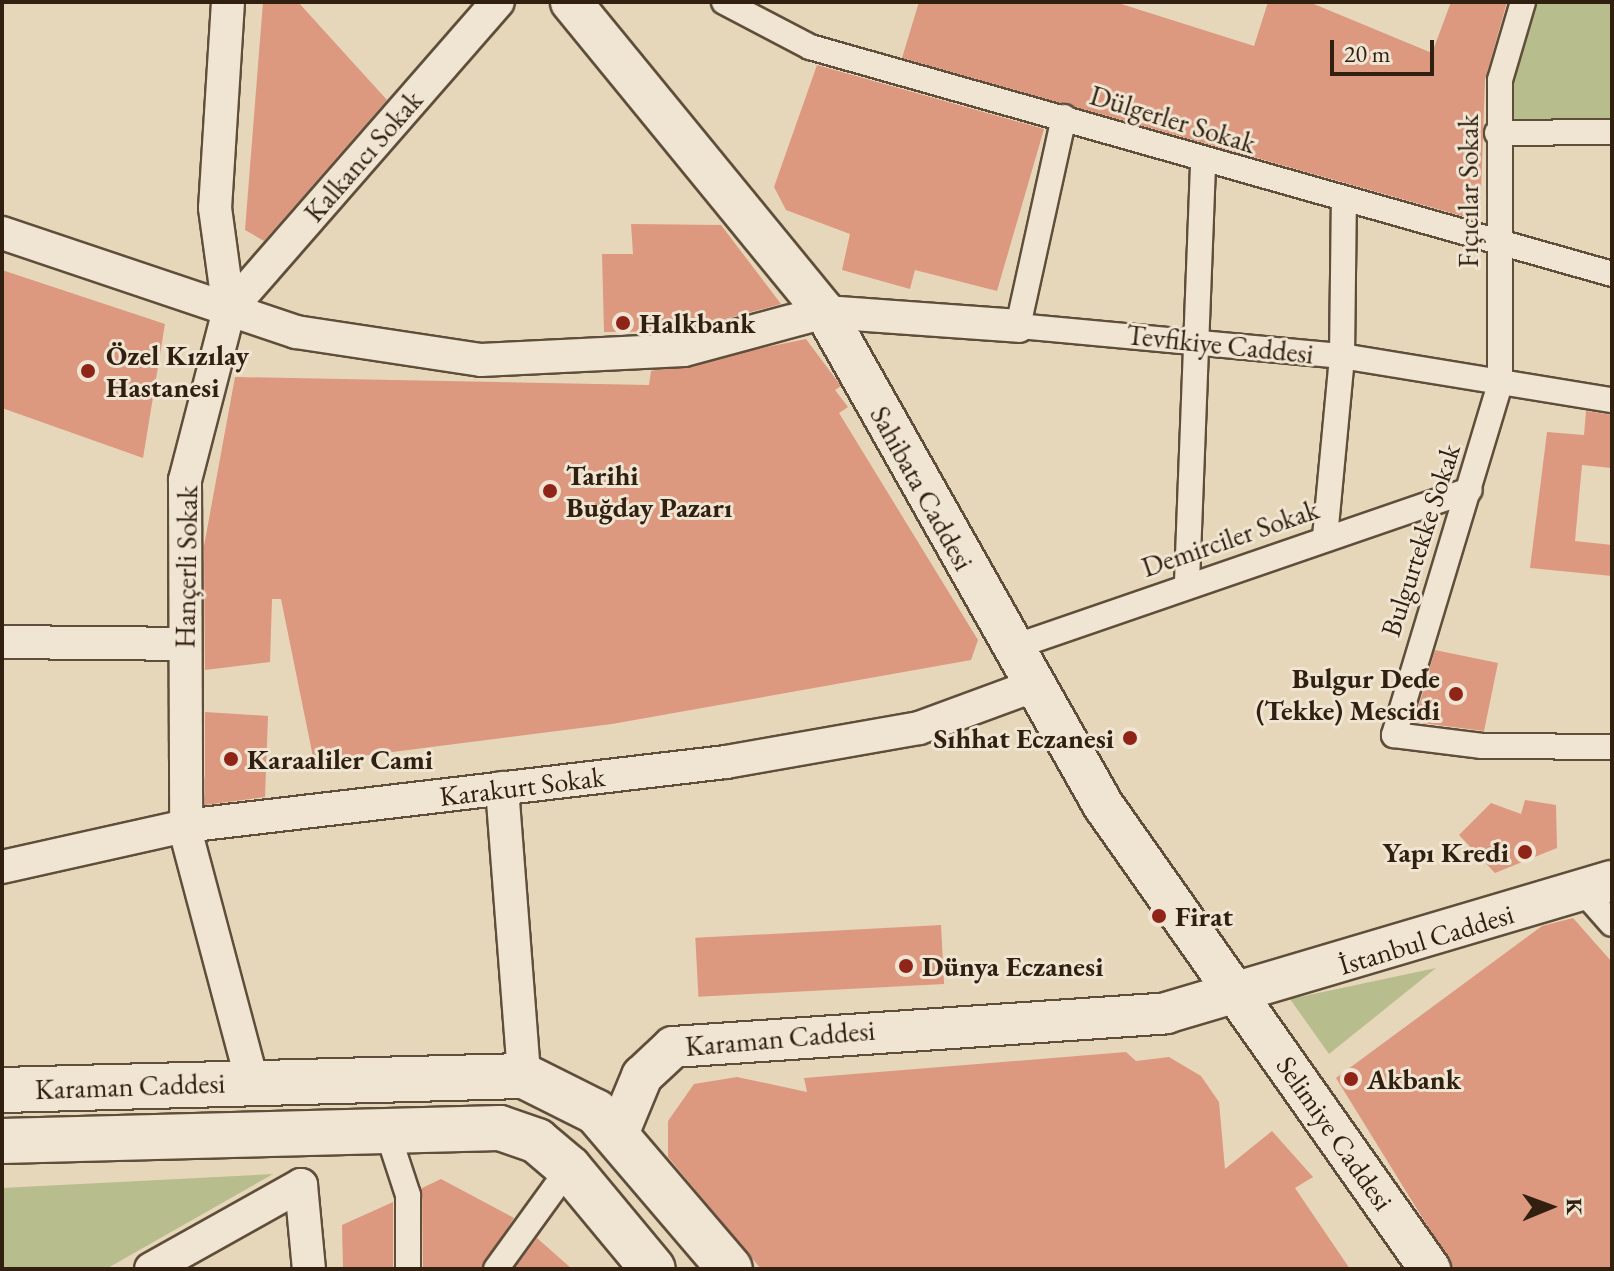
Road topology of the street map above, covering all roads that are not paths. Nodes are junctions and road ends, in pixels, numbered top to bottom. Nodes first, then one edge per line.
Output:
1 (228, 2) edge
2 (498, 2) edge
3 (571, 2) edge
4 (724, 2) edge
5 (1523, 2) edge
6 (1064, 117) junction
7 (1612, 132) edge
8 (1497, 133) junction
9 (1203, 161) junction
10 (1344, 200) junction
11 (2, 233) edge
12 (1496, 240) junction
13 (1612, 274) edge
14 (229, 310) junction
15 (825, 312) junction
16 (1018, 326) junction
17 (1193, 340) junction
18 (1342, 356) junction
19 (1500, 384) junction
20 (1612, 400) edge
21 (1470, 490) junction
22 (1325, 537) junction
23 (1187, 582) junction
24 (2, 642) edge
25 (185, 644) junction
26 (1011, 648) junction
27 (1036, 685) junction
28 (1612, 747) edge
29 (502, 788) junction
30 (185, 826) junction
31 (2, 867) edge
32 (1597, 886) edge
33 (1612, 924) edge
34 (1241, 996) junction
35 (524, 1076) junction
36 (252, 1081) junction
37 (2, 1090) edge
38 (386, 1128) junction
39 (618, 1134) junction
40 (2, 1141) edge
41 (569, 1168) junction
42 (151, 1269) edge
43 (309, 1269) edge
44 (408, 1269) edge
45 (496, 1269) edge
46 (653, 1269) edge
47 (730, 1269) edge
48 (1430, 1269) edge

1 - 14 street, Hançerli Sokak
2 - 14 street, Kalkancı Sokak
3 - 15 street, Sahibata Caddesi
4 - 6 street, Dülgerler Sokak
5 - 8 street, Fıçıcılar Sokak
6 - 9 street, Dülgerler Sokak
6 - 16 street
7 - 8 street
8 - 12 street, Fıçıcılar Sokak
9 - 10 street, Dülgerler Sokak
9 - 17 street
10 - 12 street, Dülgerler Sokak
10 - 18 street
11 - 14 street, Tevfikiye Caddesi
12 - 13 street, Dülgerler Sokak
12 - 19 street, Fıçıcılar Sokak
14 - 15 street, Tevfikiye Caddesi
14 - 25 street, Hançerli Sokak
15 - 16 street, Tevfikiye Caddesi
15 - 26 street, Sahibata Caddesi
16 - 17 street, Tevfikiye Caddesi
17 - 18 street, Tevfikiye Caddesi
17 - 23 street
18 - 19 street, Tevfikiye Caddesi
18 - 22 street
19 - 20 street, Tevfikiye Caddesi
19 - 21 street, Bulgurtekke Sokak
21 - 22 street, Demirciler Sokak
21 - 28 street, Bulgurtekke Sokak
22 - 23 street, Demirciler Sokak
23 - 26 street, Demirciler Sokak
24 - 25 street
25 - 30 street, Hançerli Sokak
26 - 27 street, Sahibata Caddesi
27 - 29 street, Karakurt Sokak
27 - 34 street, Sahibata Caddesi
29 - 30 street, Karakurt Sokak
29 - 35 street
30 - 31 street, Karakurt Sokak
30 - 36 street, Hançerli Sokak
32 - 33 street
32 - 34 street, İstanbul Caddesi
34 - 39 street, Karaman Caddesi
34 - 48 street, Selimiye Caddesi
35 - 36 main road, Karaman Caddesi
35 - 39 main road, Karaman Caddesi
36 - 37 main road, Karaman Caddesi
38 - 40 main road, Karaman Caddesi
38 - 41 main road, Karaman Caddesi
38 - 44 street
39 - 47 main road
41 - 45 street
41 - 46 main road, Karaman Caddesi
42 - 43 street

